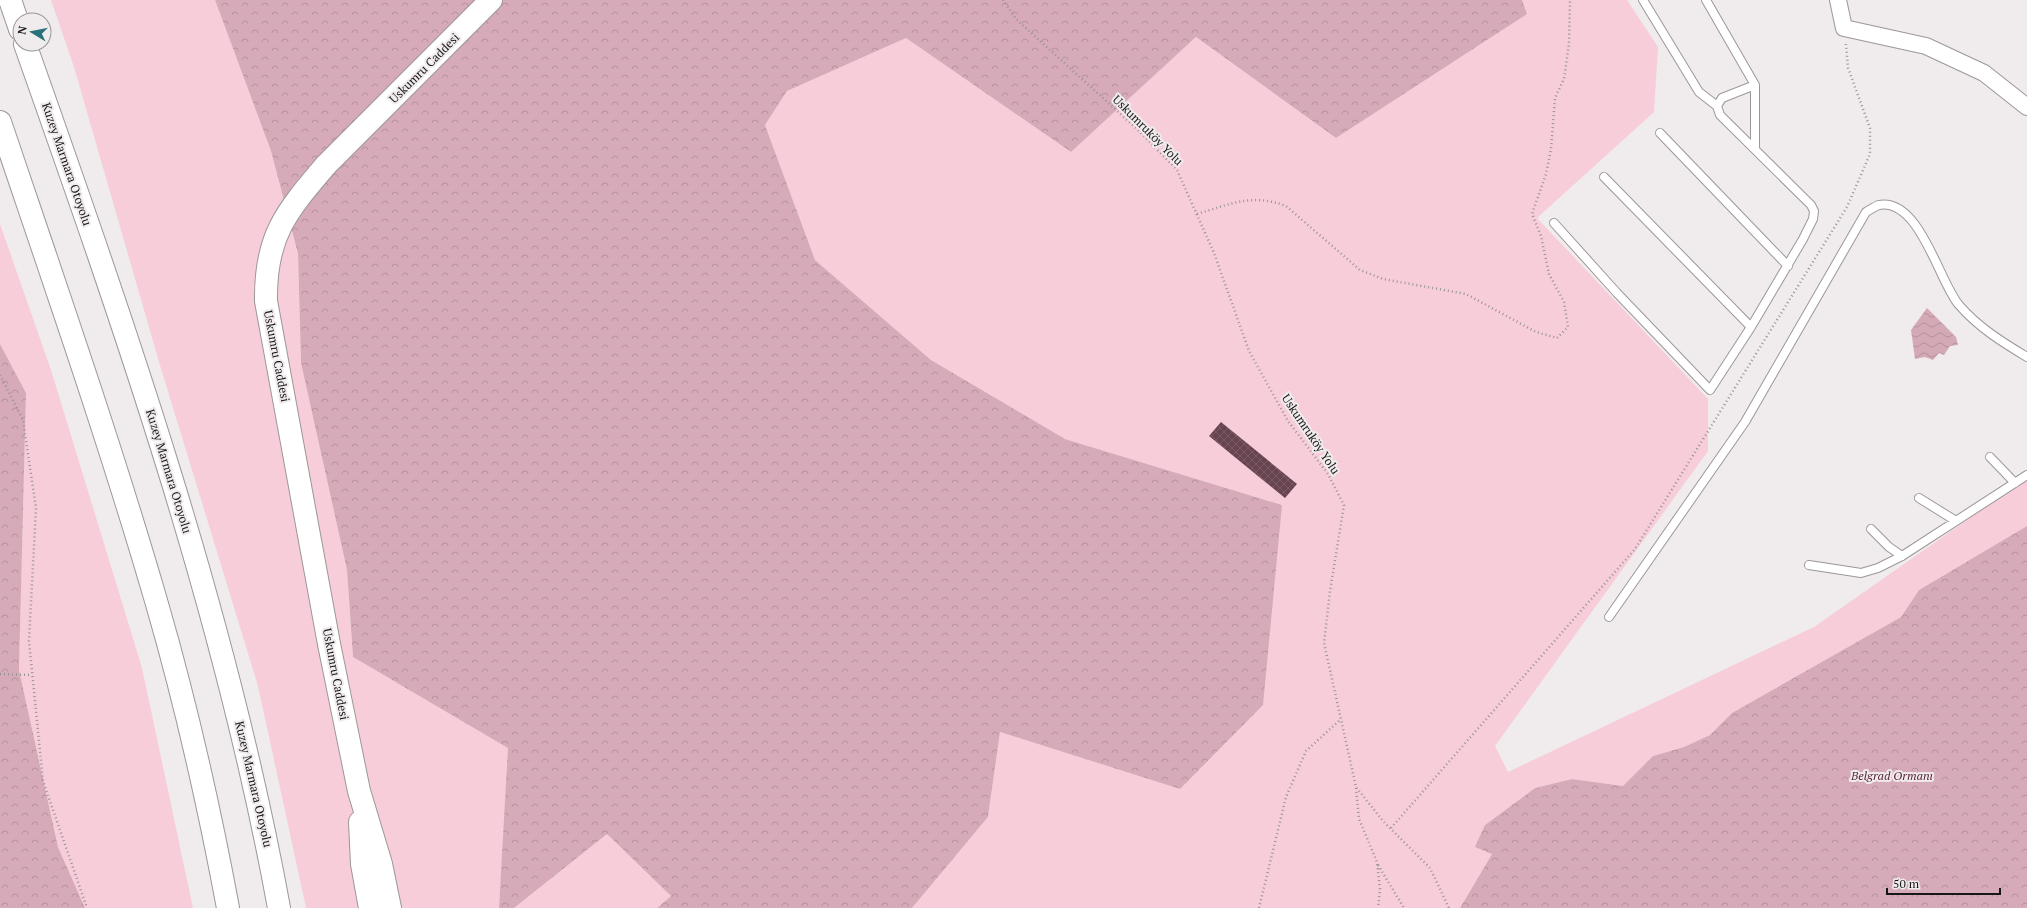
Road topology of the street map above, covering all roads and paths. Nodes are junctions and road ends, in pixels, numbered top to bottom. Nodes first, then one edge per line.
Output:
1 (10, 0) edge
2 (491, 0) edge
3 (1003, 0) edge
4 (1570, 0) edge
5 (1643, 0) edge
6 (1706, 0) edge
7 (1838, 0) edge
8 (14, 12) edge
9 (1844, 28) junction
10 (28, 52) edge
11 (1755, 85) junction
12 (1717, 106) junction
13 (2027, 106) edge
14 (0, 122) edge
15 (1660, 133) dead end
16 (1755, 149) junction
17 (1604, 177) dead end
18 (1197, 214) junction
19 (1554, 224) dead end
20 (1788, 266) junction
21 (1751, 327) junction
22 (2027, 356) edge
23 (0, 375) edge
24 (1990, 457) dead end
25 (2027, 475) edge
26 (2015, 483) junction
27 (1919, 498) dead end
28 (1956, 521) junction
29 (1871, 529) dead end
30 (1902, 556) junction
31 (1809, 565) dead end
32 (1609, 617) dead end
33 (0, 674) edge
34 (32, 675) junction
35 (1341, 718) junction
36 (1356, 787) junction
37 (359, 791) junction
38 (1390, 828) junction
39 (1377, 862) junction
40 (87, 908) edge
41 (228, 908) edge
42 (279, 908) edge
43 (370, 908) edge
44 (390, 908) edge
45 (1259, 908) edge
46 (1378, 908) edge
47 (1404, 908) edge
48 (1449, 908) edge

1 - 8 main road
2 - 37 main road, Uskumru Caddesi
3 - 18 path, Uskumruköy Yolu
4 - 18 path
5 - 12 lane
6 - 11 lane
7 - 9 street
9 - 13 street
9 - 38 path
10 - 42 main road, Kuzey Marmara Otoyolu
11 - 12 lane
11 - 16 lane
12 - 16 lane
14 - 41 main road
15 - 20 lane
16 - 20 lane
17 - 21 lane
18 - 35 path, Uskumruköy Yolu
19 - 21 lane
20 - 21 lane
22 - 32 lane
23 - 34 path
24 - 26 lane
25 - 26 lane
26 - 28 lane
27 - 28 lane
28 - 30 lane
29 - 30 lane
30 - 31 lane
33 - 34 path
34 - 40 path
35 - 36 path, Uskumruköy Yolu
35 - 45 path
36 - 38 path, Uskumruköy Yolu
36 - 39 path
37 - 43 main road, Uskumru Caddesi
37 - 44 main road, Uskumru Caddesi
38 - 48 path, Uskumruköy Yolu
39 - 46 path
39 - 47 path

